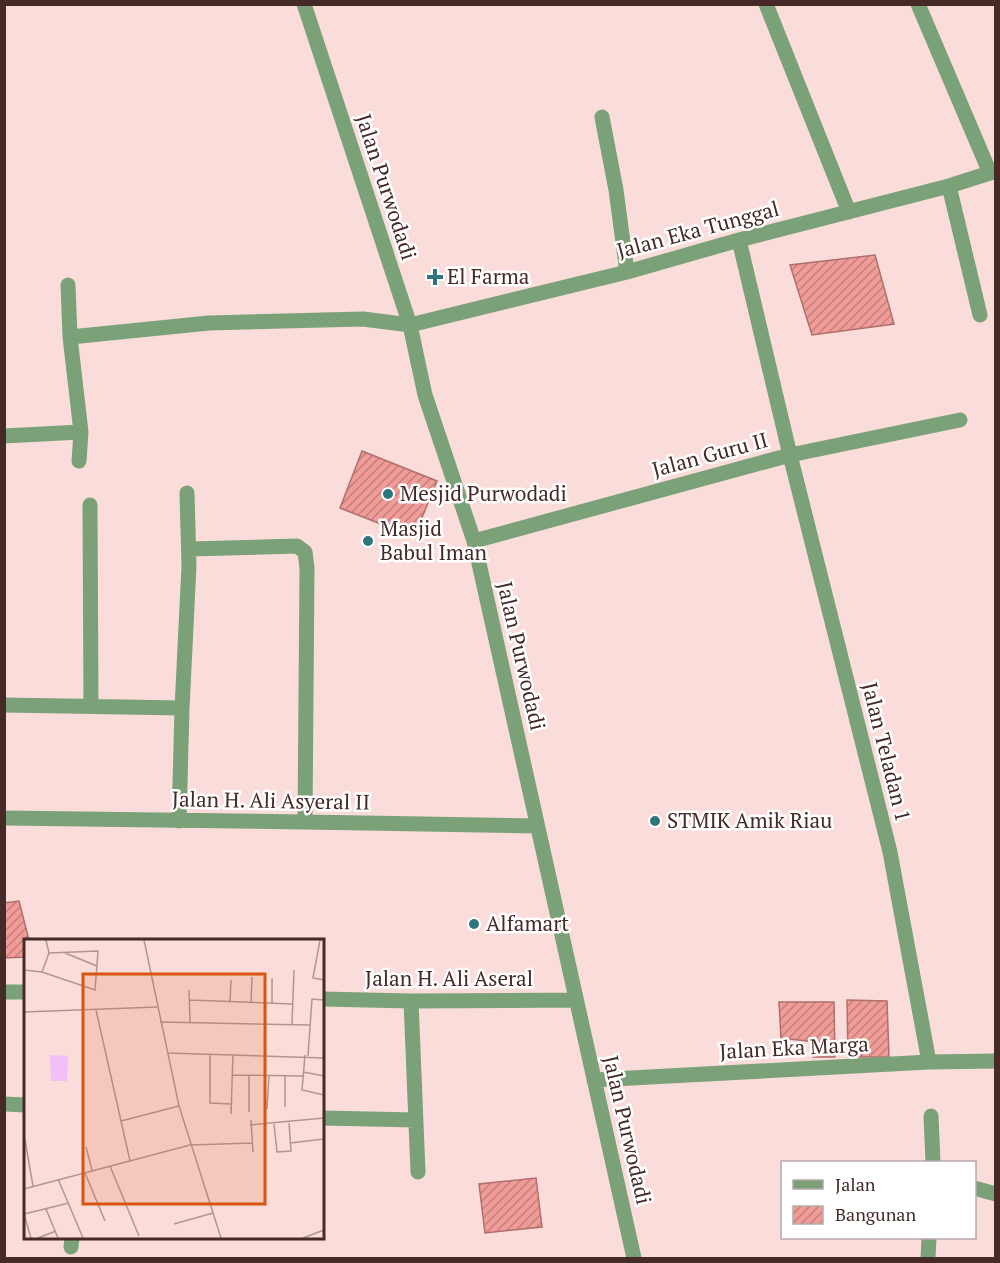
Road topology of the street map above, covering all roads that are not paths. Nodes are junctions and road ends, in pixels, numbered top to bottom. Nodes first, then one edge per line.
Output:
1 (304, 4) edge
2 (766, 4) edge
3 (918, 4) edge
4 (602, 117) dead end
5 (993, 172) edge
6 (949, 186) junction
7 (849, 212) junction
8 (739, 240) junction
9 (627, 272) junction
10 (68, 285) dead end
11 (980, 315) dead end
12 (410, 326) junction
13 (70, 337) junction
14 (960, 420) dead end
15 (81, 432) junction
16 (4, 436) edge
17 (790, 455) junction
18 (79, 461) dead end
19 (187, 493) dead end
20 (90, 505) dead end
21 (474, 541) junction
22 (189, 549) junction
23 (4, 705) edge
24 (91, 706) junction
25 (182, 708) junction
26 (4, 818) edge
27 (178, 820) junction
28 (305, 822) junction
29 (537, 826) junction
30 (4, 992) edge
31 (24, 992) edge
32 (324, 999) edge
33 (576, 1000) junction
34 (411, 1001) junction
35 (996, 1061) edge
36 (929, 1062) junction
37 (594, 1080) junction
38 (4, 1104) edge
39 (24, 1105) edge
40 (931, 1116) dead end
41 (324, 1118) edge
42 (416, 1120) junction
43 (933, 1161) edge
44 (418, 1172) dead end
45 (976, 1188) edge
46 (996, 1194) edge
47 (929, 1239) edge
48 (634, 1258) edge
49 (928, 1258) edge

1 - 12 street, Jalan Purwodadi
2 - 7 street
3 - 5 street
4 - 9 street
5 - 6 street, Jalan Eka Tunggal
6 - 7 street, Jalan Eka Tunggal
6 - 11 street
7 - 8 street, Jalan Eka Tunggal
8 - 9 street, Jalan Eka Tunggal
8 - 17 street, Jalan Teladan 1
9 - 12 street, Jalan Eka Tunggal
10 - 13 street
12 - 13 street
12 - 21 street, Jalan Purwodadi
13 - 15 street
14 - 17 street, Jalan Guru II
15 - 16 street
15 - 18 street
17 - 21 street, Jalan Guru II
17 - 36 street, Jalan Teladan 1
19 - 22 street
20 - 24 street
21 - 29 street, Jalan Purwodadi
22 - 25 street
22 - 28 street
23 - 24 street
24 - 25 street
25 - 27 street
26 - 27 street, Jalan H. Ali Asyeral II
27 - 28 street, Jalan H. Ali Asyeral II
28 - 29 street, Jalan H. Ali Asyeral II
29 - 33 street, Jalan Purwodadi
30 - 31 street
32 - 34 street, Jalan H. Ali Aseral
33 - 34 street, Jalan H. Ali Aseral
33 - 37 street, Jalan Purwodadi
34 - 42 street
35 - 36 street, Jalan Eka Marga
36 - 37 street, Jalan Eka Marga
37 - 48 street, Jalan Purwodadi
38 - 39 street
40 - 43 street
41 - 42 street
42 - 44 street
45 - 46 street
47 - 49 street

